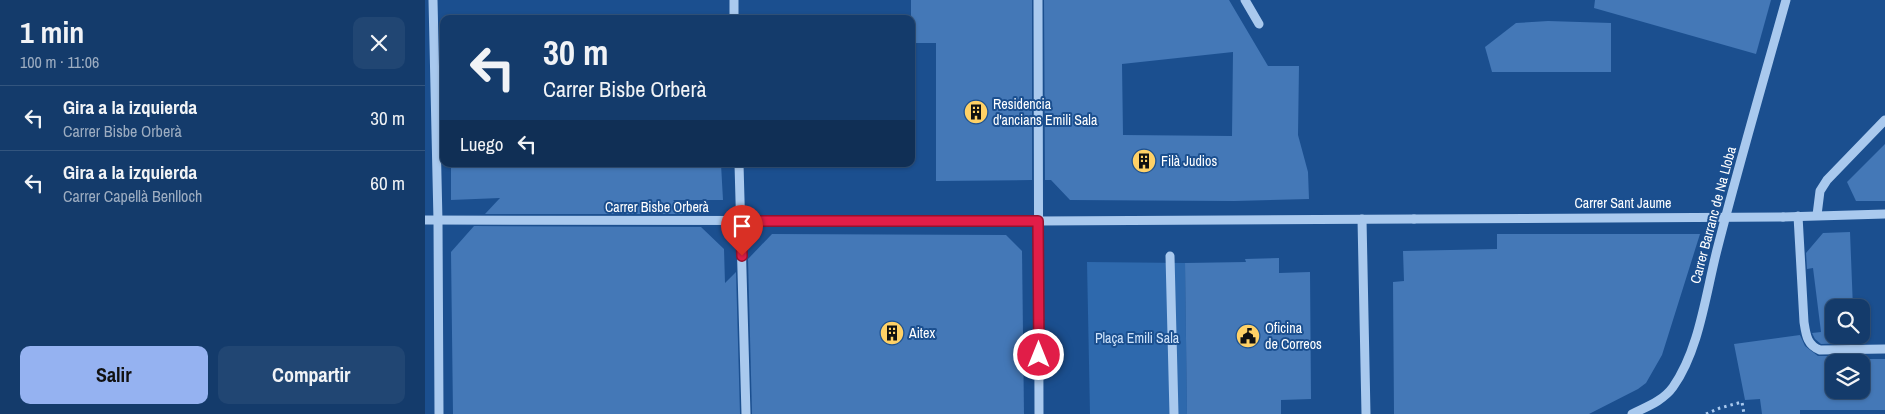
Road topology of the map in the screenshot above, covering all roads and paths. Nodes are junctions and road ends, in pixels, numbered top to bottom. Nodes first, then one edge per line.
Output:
1 (433, 0) edge
2 (734, 0) edge
3 (1038, 0) edge
4 (1245, 0) edge
5 (1786, 0) edge
6 (734, 15) edge
7 (1259, 24) dead end
8 (1885, 120) edge
9 (739, 167) edge
10 (1885, 214) edge
11 (1817, 215) junction
12 (1798, 216) junction
13 (1362, 219) junction
14 (425, 220) edge
15 (438, 221) junction
16 (741, 221) junction
17 (1038, 221) junction
18 (1170, 256) dead end
19 (1885, 349) edge
20 (439, 414) edge
21 (746, 414) edge
22 (1039, 414) edge
23 (1174, 414) edge
24 (1365, 414) edge
25 (1632, 414) edge
26 (1706, 414) edge
27 (1744, 414) edge

1 - 15 street
2 - 6 street
3 - 17 street
4 - 7 street
5 - 25 street, Carrer Barranc de Na Lloba
8 - 11 street
9 - 16 street
10 - 11 street, Carrer Sant Jaume
11 - 12 street, Carrer Sant Jaume
12 - 13 street, Carrer Sant Jaume, bridge
12 - 19 street
13 - 17 street
13 - 24 street
14 - 15 street, Carrer Bisbe Orberà
15 - 16 street, Carrer Bisbe Orberà
15 - 20 street
16 - 17 street, Carrer Bisbe Orberà
16 - 21 street
17 - 22 street
18 - 23 street
26 - 27 path

